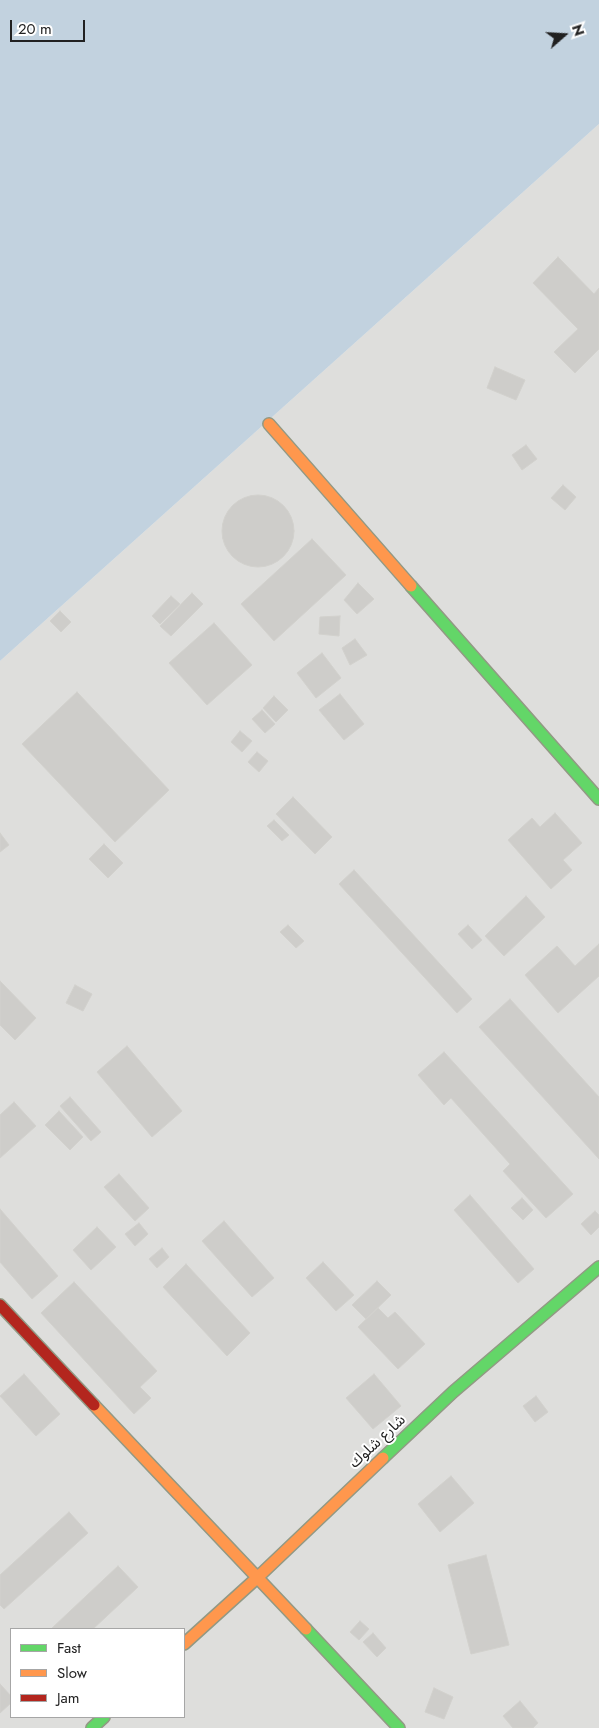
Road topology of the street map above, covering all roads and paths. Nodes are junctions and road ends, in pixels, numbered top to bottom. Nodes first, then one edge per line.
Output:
1 (269, 424) dead end
2 (599, 799) edge
3 (599, 1268) edge
4 (0, 1305) edge
5 (258, 1577) junction
6 (185, 1643) edge
7 (103, 1718) edge
8 (92, 1728) edge
9 (399, 1728) edge

1 - 2 street
3 - 5 street, شارع شلوك
4 - 5 street
5 - 6 street, شارع شلوك
5 - 9 street
7 - 8 street

